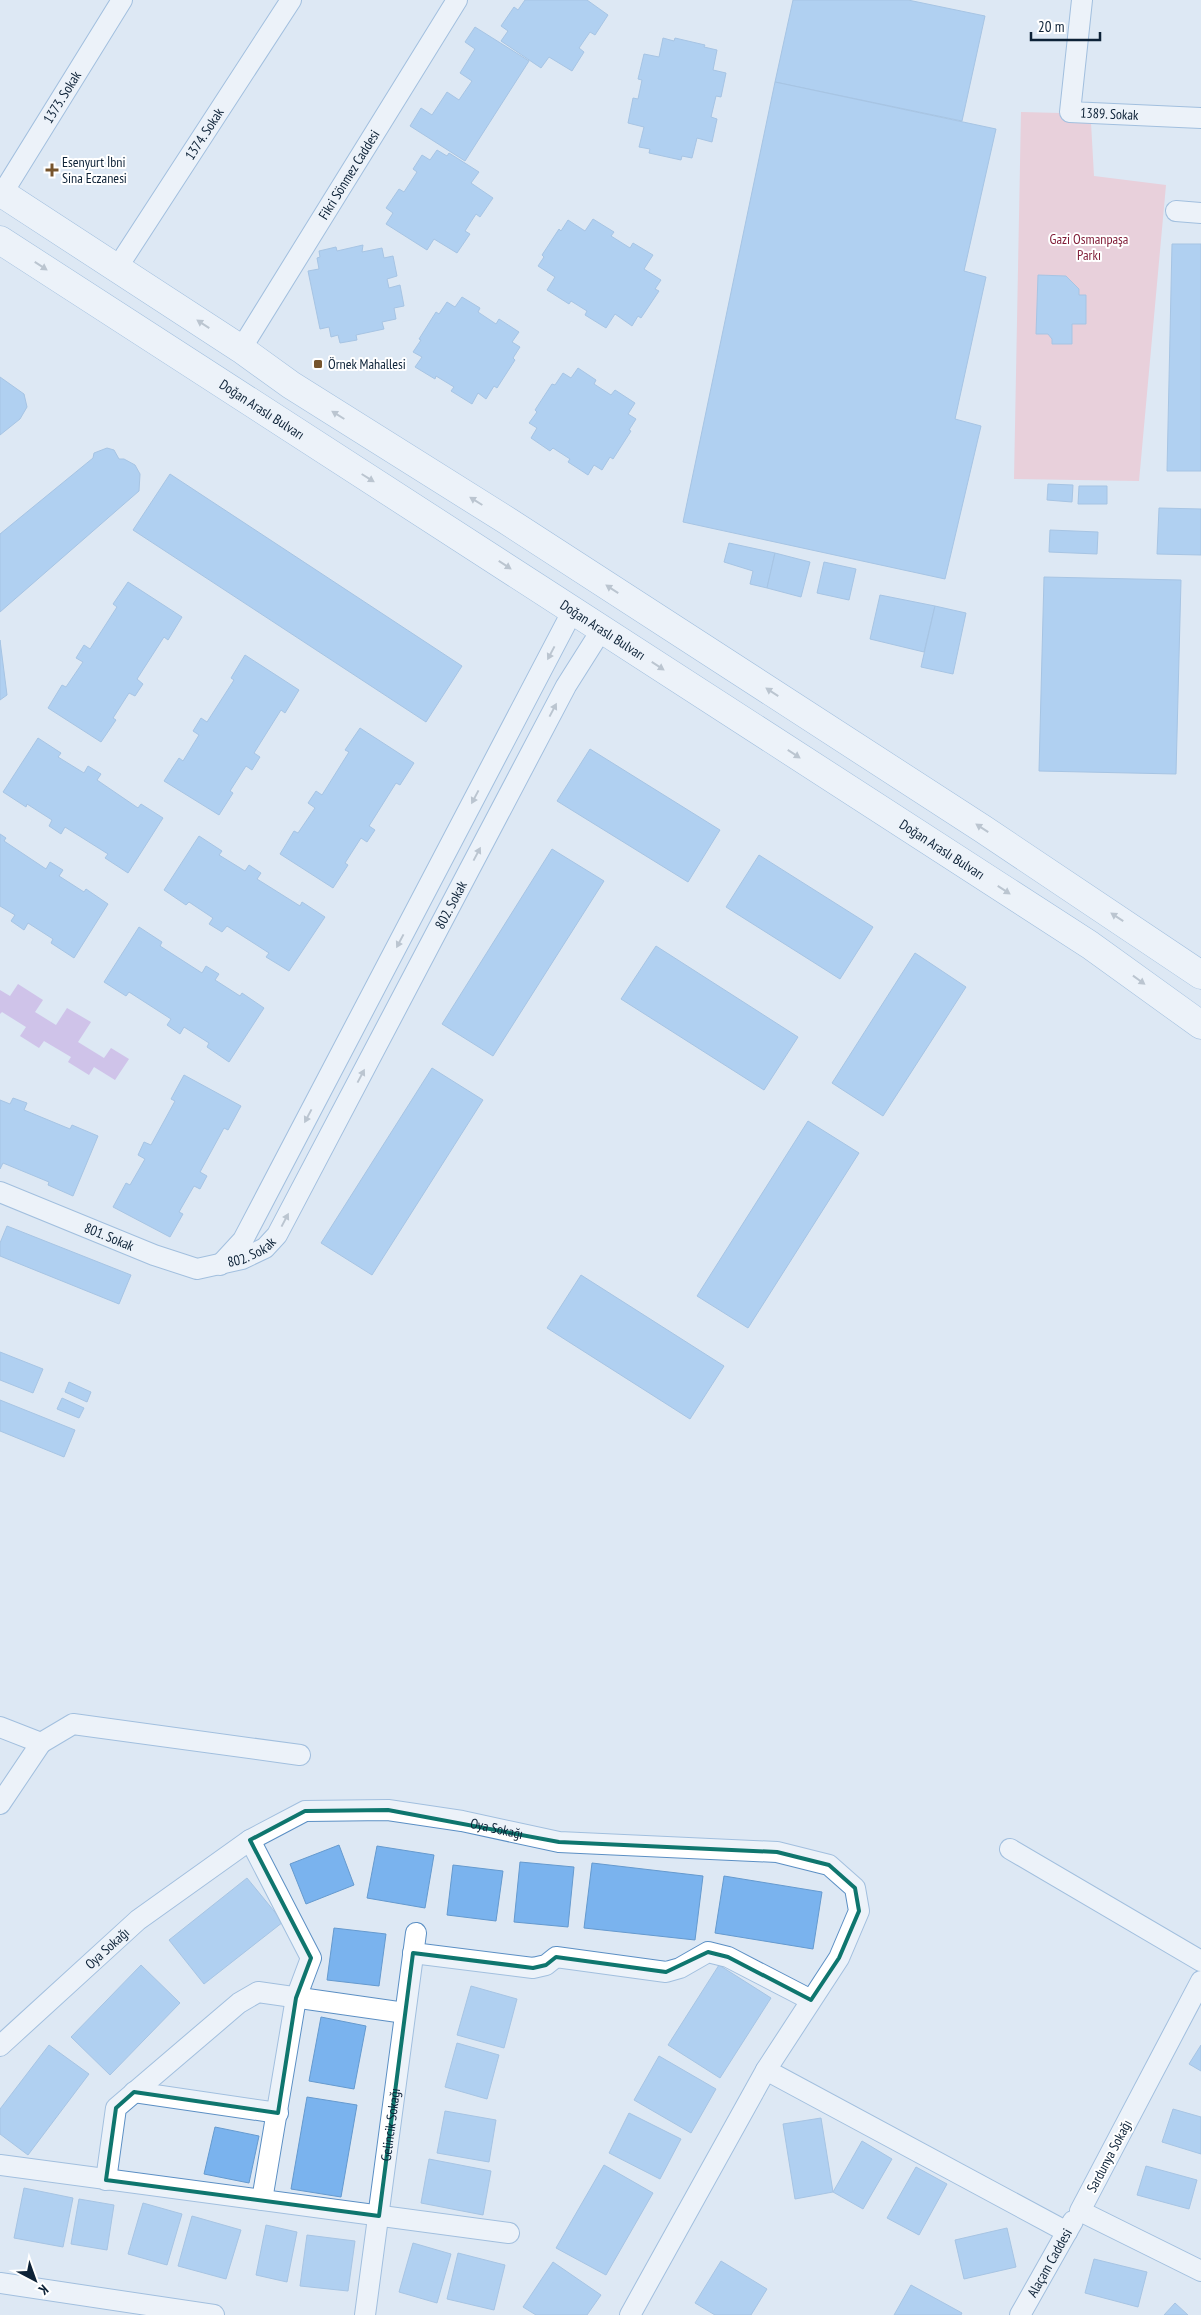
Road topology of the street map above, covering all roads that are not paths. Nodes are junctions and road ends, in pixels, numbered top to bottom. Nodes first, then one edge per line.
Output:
1 (122, 0) edge
2 (291, 0) edge
3 (457, 0) edge
4 (1082, 0) edge
5 (1201, 118) edge
6 (1, 193) edge
7 (1176, 211) dead end
8 (1201, 213) edge
9 (0, 240) edge
10 (117, 268) junction
11 (241, 349) junction
12 (573, 610) junction
13 (602, 629) junction
14 (1201, 975) edge
15 (1201, 1025) edge
16 (0, 1192) edge
17 (220, 1265) junction
18 (0, 1727) edge
19 (41, 1742) junction
20 (300, 1755) dead end
21 (0, 1804) edge
22 (250, 1840) junction
23 (1010, 1848) dead end
24 (416, 1933) dead end
25 (413, 1953) junction
26 (1201, 1961) edge
27 (1201, 1981) edge
28 (296, 1998) junction
29 (811, 2000) junction
30 (405, 2012) junction
31 (0, 2046) edge
32 (766, 2070) junction
33 (134, 2092) junction
34 (278, 2114) junction
35 (0, 2165) edge
36 (106, 2180) junction
37 (262, 2200) junction
38 (1080, 2211) junction
39 (379, 2216) junction
40 (1067, 2232) junction
41 (509, 2233) dead end
42 (1201, 2271) edge
43 (0, 2283) edge
44 (214, 2315) edge
45 (366, 2315) edge
46 (630, 2315) edge
47 (1020, 2315) edge

1 - 6 street, 1373. Sokak
2 - 10 street, 1374. Sokak
3 - 11 street, Fikri Sönmez Caddesi
4 - 5 street, 1389. Sokak
6 - 10 main road
7 - 8 street
9 -> 12 main road, Doğan Araslı Bulvarı
11 -> 10 main road
14 -> 11 main road
12 - 13 main road, Doğan Araslı Bulvarı
12 -> 17 street, 802. Sokak
13 -> 15 main road, Doğan Araslı Bulvarı
17 -> 13 street, 802. Sokak
16 - 17 street, 801. Sokak
18 - 19 street
19 - 20 street
19 - 21 street
22 - 28 street
22 - 29 street, Oya Sokağı
22 - 31 street, Oya Sokağı
23 - 26 street
24 - 25 street, Gelincik Sokağı
25 - 29 street
25 - 30 street, Gelincik Sokağı
27 - 38 street, Sardunya Sokağı
28 - 30 street
28 - 33 street
28 - 34 street
29 - 32 street, Oya Sokağı
30 - 39 street, Gelincik Sokağı
32 - 40 street
32 - 46 street, Oya Sokağı
33 - 34 street
33 - 36 street
34 - 37 street
35 - 36 street
36 - 37 street
37 - 39 street
38 - 40 street, Alaçam Caddesi
38 - 42 street
39 - 41 street
39 - 45 street, Gelincik Sokağı
40 - 47 street, Alaçam Caddesi
43 - 44 street

